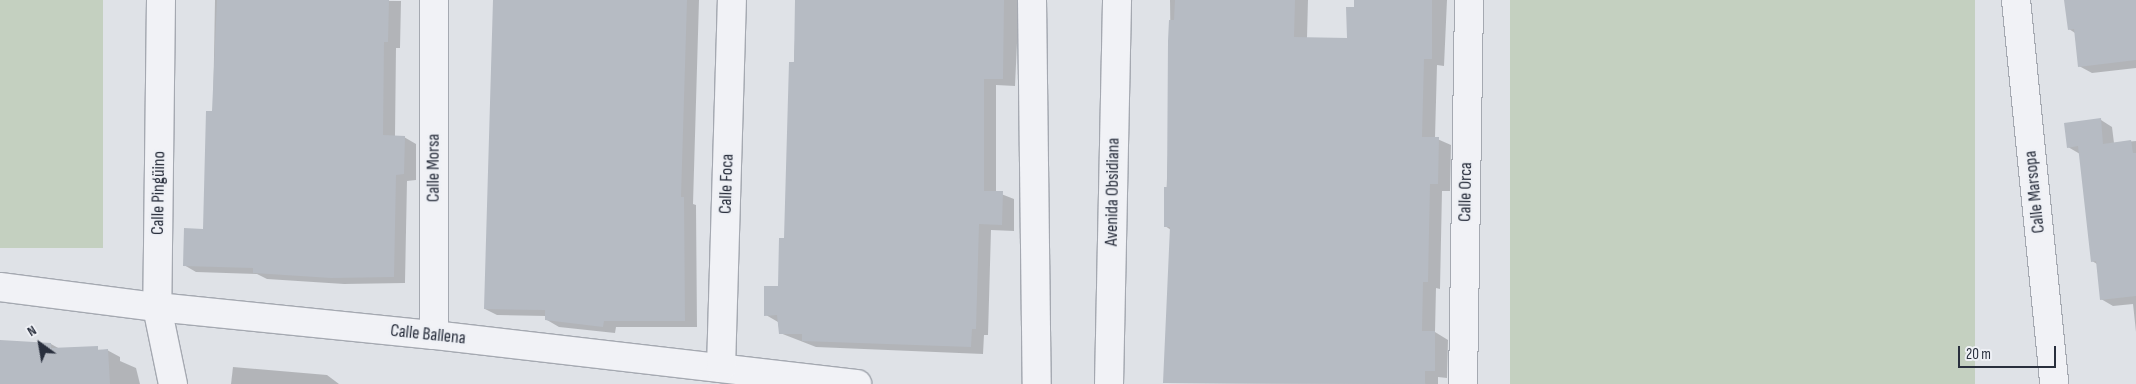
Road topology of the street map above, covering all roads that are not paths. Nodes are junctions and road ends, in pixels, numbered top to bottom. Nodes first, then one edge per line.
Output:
1 (162, 0) edge
2 (434, 0) edge
3 (732, 0) edge
4 (1032, 0) edge
5 (1117, 0) edge
6 (1469, 0) edge
7 (2016, 0) edge
8 (0, 287) edge
9 (157, 307) junction
10 (434, 335) junction
11 (721, 368) junction
12 (173, 384) edge
13 (857, 384) edge
14 (1036, 384) edge
15 (1108, 384) edge
16 (1463, 384) edge
17 (2054, 384) edge

1 - 9 street, Calle Pingüino
2 - 10 street, Calle Morsa
3 - 11 street, Calle Foca
4 - 14 street
5 - 15 street, Avenida Obsidiana
6 - 16 street, Calle Orca
7 - 17 street, Calle Marsopa
8 - 9 street, Calle Ballena
9 - 10 street, Calle Ballena
9 - 12 street, Calle Pingüino
10 - 11 street, Calle Ballena
11 - 13 street, Calle Ballena

